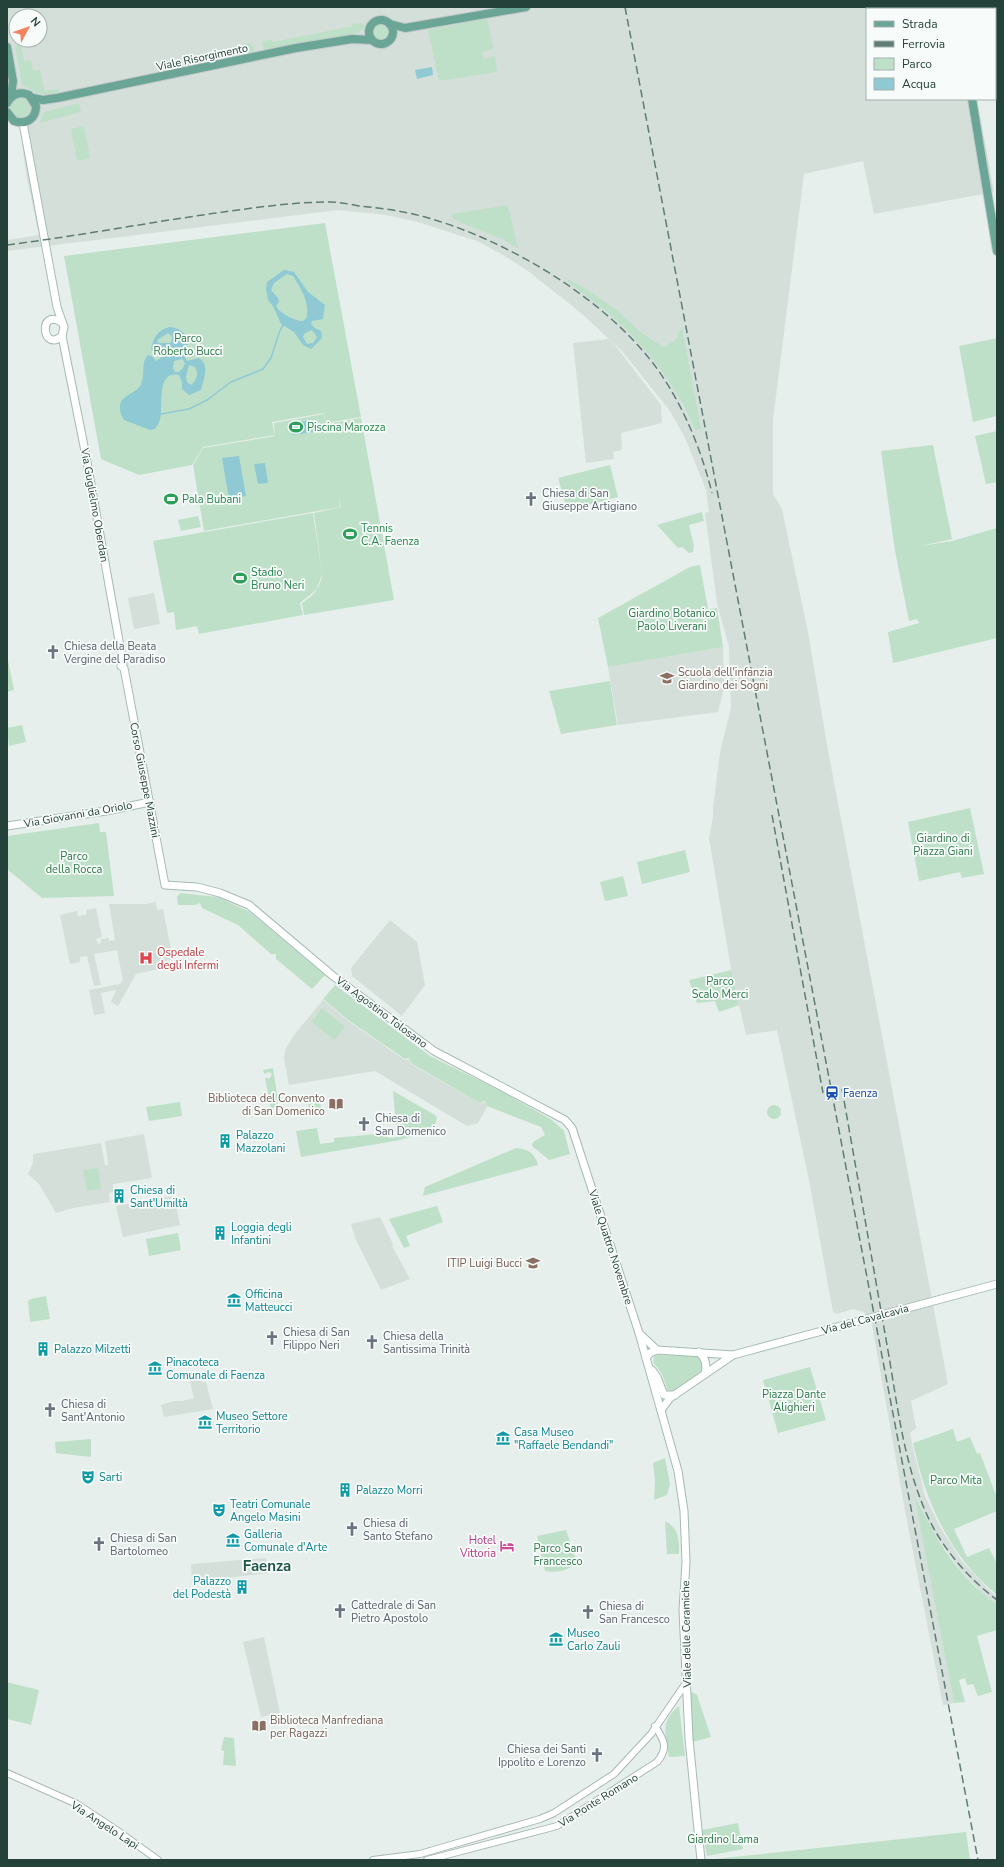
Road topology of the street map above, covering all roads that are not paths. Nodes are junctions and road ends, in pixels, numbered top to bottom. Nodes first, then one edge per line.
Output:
1 (526, 7) edge
2 (390, 24) junction
3 (370, 28) junction
4 (405, 28) junction
5 (392, 36) junction
6 (352, 39) junction
7 (372, 40) junction
8 (7, 47) edge
9 (13, 81) junction
10 (21, 93) junction
11 (33, 98) junction
12 (57, 98) junction
13 (9, 100) edge
14 (972, 100) edge
15 (36, 110) junction
16 (7, 112) edge
17 (23, 123) junction
18 (997, 251) edge
19 (58, 320) junction
20 (60, 337) junction
21 (124, 668) joint
22 (150, 802) junction
23 (7, 826) edge
24 (165, 885) joint
25 (583, 1161) joint
26 (997, 1284) edge
27 (639, 1333) junction
28 (657, 1350) junction
29 (699, 1352) junction
30 (733, 1355) junction
31 (648, 1362) junction
32 (705, 1374) junction
33 (675, 1396) junction
34 (661, 1410) junction
35 (686, 1683) junction
36 (655, 1726) junction
37 (7, 1773) edge
38 (158, 1860) edge
39 (373, 1860) edge
40 (427, 1860) edge
41 (701, 1860) edge

1 - 4 main road
2 - 3 main road
2 - 4 main road
2 - 5 main road
3 - 6 main road, Viale Risorgimento
3 - 7 main road
4 - 5 main road
5 - 7 main road
6 - 7 main road, Viale Risorgimento
6 - 12 main road, Viale Risorgimento
8 - 9 main road
9 - 10 main road
9 - 13 main road
10 - 11 main road
10 - 13 main road
11 - 12 main road, Viale Risorgimento
11 - 15 main road
12 - 15 main road, Viale Risorgimento
14 - 18 main road
15 - 17 main road, Viale Risorgimento
16 - 17 main road
17 - 19 main road, Via Guglielmo Oberdan
19 - 20 main road, Via Guglielmo Oberdan
19 - 20 main road
20 - 21 main road, Via Guglielmo Oberdan
21 - 22 main road, Corso Giuseppe Mazzini
22 - 23 main road, Via Giovanni da Oriolo
22 - 24 main road, Corso Giuseppe Mazzini
24 - 25 main road, Via Agostino Tolosano
25 - 27 main road, Viale Quattro Novembre
26 - 30 main road, Via del Cavalcavia, bridge
27 - 28 main road, Viale Quattro Novembre
27 - 31 main road, Viale Quattro Novembre
28 - 29 main road, Via del Cavalcavia
28 - 31 main road
29 - 30 main road, Via del Cavalcavia
29 - 32 main road
30 - 32 main road, Via del Cavalcavia
31 - 33 main road
31 - 34 main road, Viale Quattro Novembre
32 - 33 main road, Via del Cavalcavia
33 - 34 main road
34 - 35 main road, Viale delle Ceramiche
35 - 36 street
35 - 41 main road, Viale delle Ceramiche
36 - 39 street
36 - 40 street, Via Ponte Romano
37 - 38 street, Via Angelo Lapi

